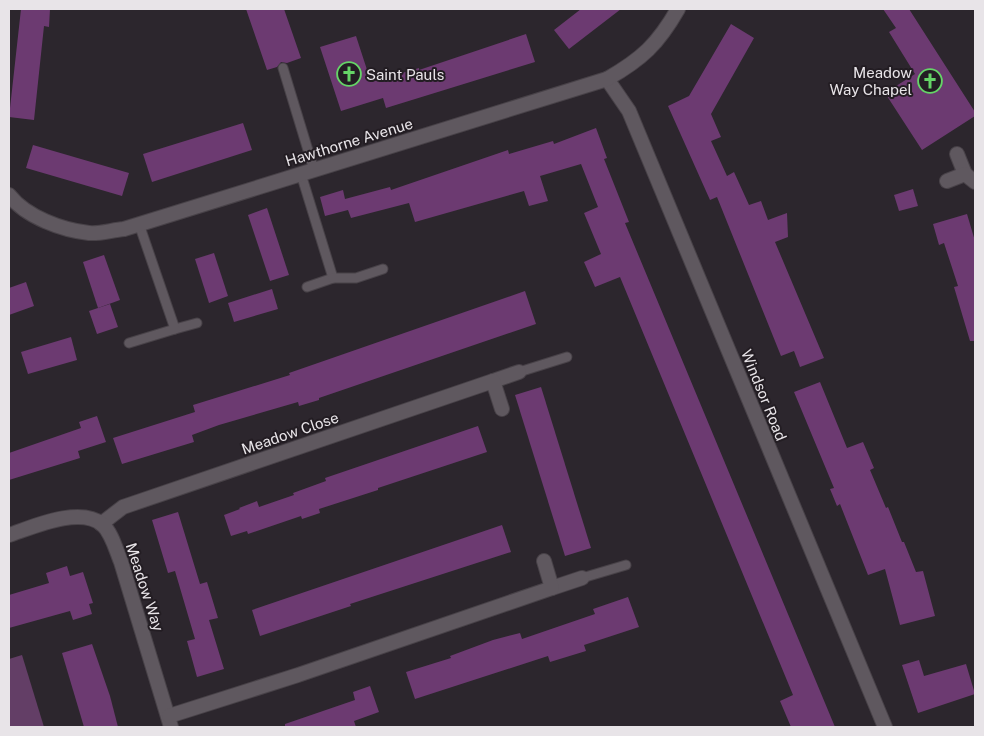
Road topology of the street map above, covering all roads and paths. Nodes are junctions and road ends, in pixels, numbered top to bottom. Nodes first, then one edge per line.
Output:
1 (678, 9) edge
2 (283, 68) dead end
3 (607, 79) junction
4 (957, 154) dead end
5 (307, 172) junction
6 (970, 178) edge
7 (948, 181) dead end
8 (10, 201) edge
9 (139, 224) junction
10 (384, 269) dead end
11 (333, 278) junction
12 (307, 287) dead end
13 (197, 323) dead end
14 (175, 329) junction
15 (128, 344) dead end
16 (567, 357) dead end
17 (520, 372) joint
18 (494, 381) junction
19 (502, 409) dead end
20 (101, 524) junction
21 (9, 535) edge
22 (544, 561) dead end
23 (626, 565) dead end
24 (582, 578) joint
25 (552, 588) junction
26 (170, 722) edge
27 (885, 727) edge

1 - 3 street, Hawthorne Avenue
2 - 5 lane
3 - 5 street, Hawthorne Avenue
3 - 27 street, Windsor Road
4 - 6 street
5 - 9 street, Hawthorne Avenue
5 - 11 lane
6 - 7 street
8 - 9 street, Hawthorne Avenue
9 - 14 lane
10 - 11 lane
11 - 12 lane
13 - 14 lane
14 - 15 lane
16 - 17 lane
17 - 18 street, Meadow Close
18 - 19 street
18 - 20 street, Meadow Close
20 - 21 street
20 - 26 street, Meadow Way
22 - 25 street
23 - 24 lane
24 - 25 street
25 - 26 street

